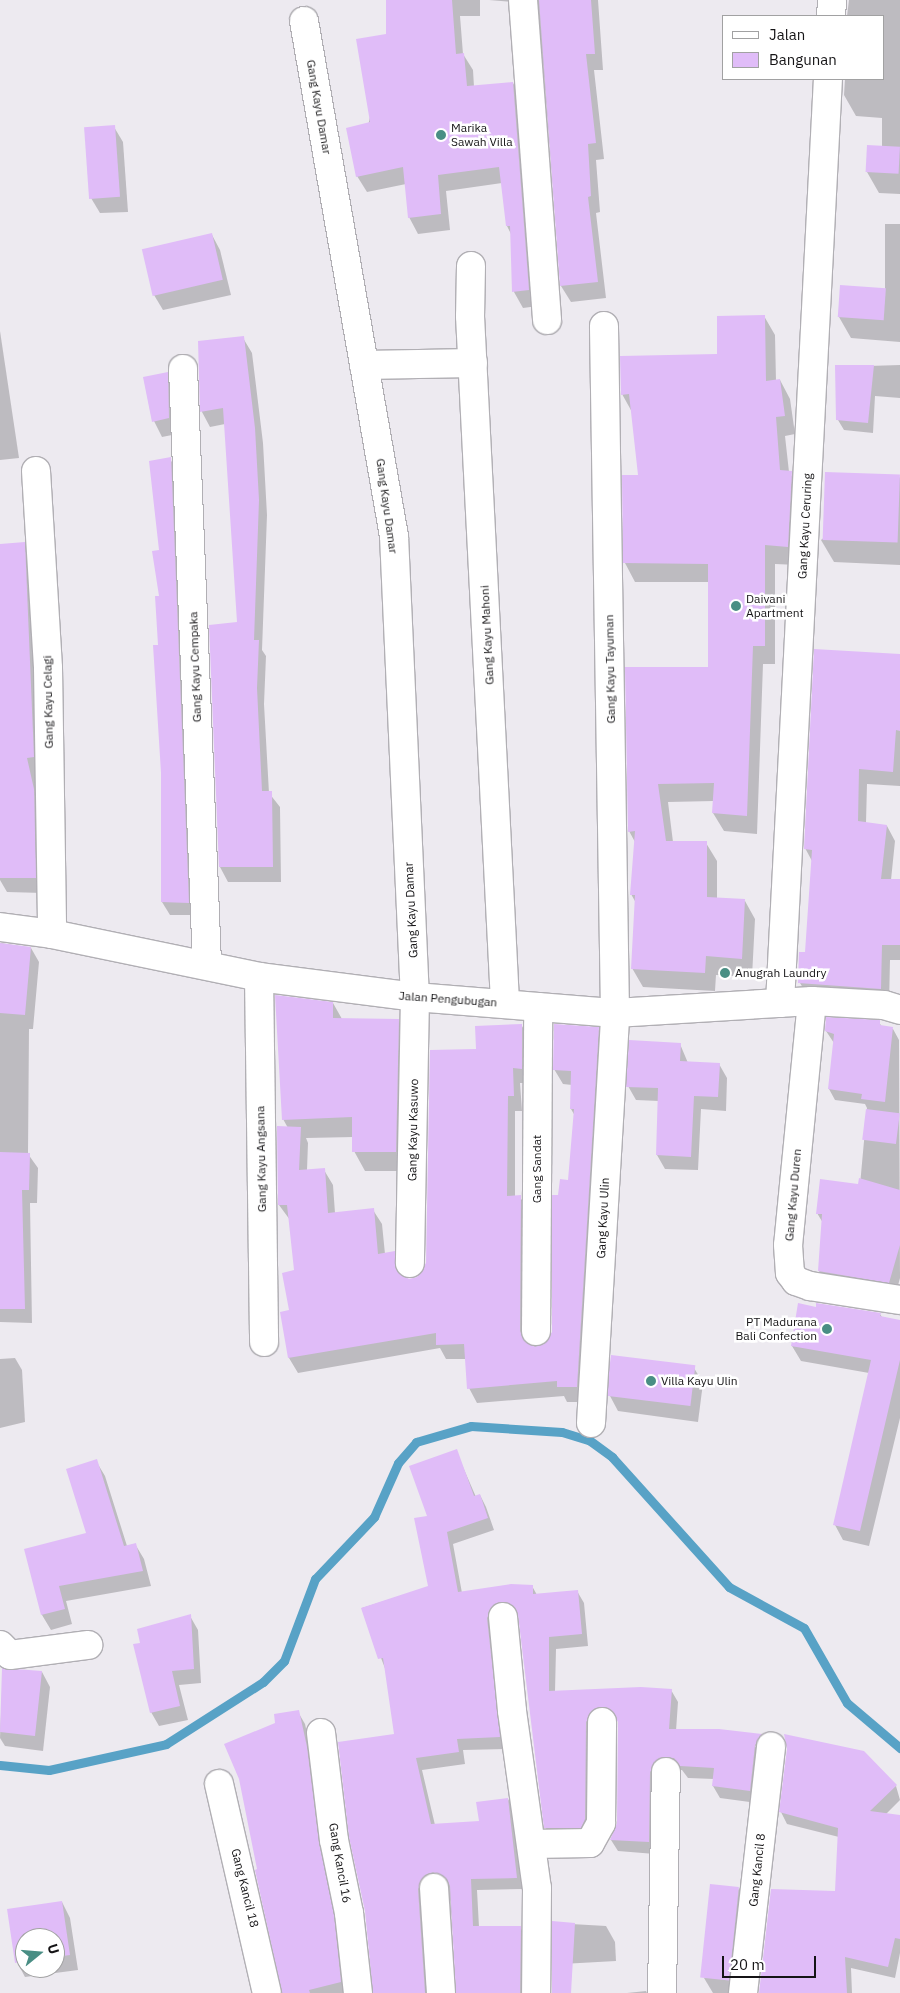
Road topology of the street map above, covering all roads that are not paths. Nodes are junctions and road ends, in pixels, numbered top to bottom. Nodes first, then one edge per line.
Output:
1 (524, 0) edge
2 (832, 0) edge
3 (831, 15) edge
4 (304, 21) dead end
5 (828, 80) edge
6 (471, 266) dead end
7 (547, 320) dead end
8 (604, 326) dead end
9 (474, 363) junction
10 (364, 365) junction
11 (183, 369) dead end
12 (36, 471) dead end
13 (0, 927) edge
14 (52, 934) junction
15 (207, 964) junction
16 (259, 977) junction
17 (415, 997) junction
18 (812, 1001) junction
19 (780, 1002) junction
20 (505, 1003) junction
21 (538, 1007) junction
22 (900, 1010) edge
23 (615, 1013) junction
24 (410, 1263) dead end
25 (900, 1300) edge
26 (536, 1331) dead end
27 (264, 1342) dead end
28 (591, 1423) dead end
29 (503, 1617) dead end
30 (88, 1645) dead end
31 (1, 1647) edge
32 (602, 1722) dead end
33 (321, 1733) dead end
34 (771, 1747) dead end
35 (666, 1772) dead end
36 (220, 1784) dead end
37 (531, 1844) junction
38 (434, 1888) dead end
39 (268, 1993) edge
40 (358, 1993) edge
41 (441, 1993) edge
42 (536, 1993) edge
43 (662, 1993) edge
44 (743, 1993) edge

1 - 7 street
2 - 3 street
4 - 10 street, Gang Kayu Damar
5 - 19 street, Gang Kayu Ceruring
6 - 9 street, Gang Kayu Mahoni
8 - 23 street, Gang Kayu Tayuman
9 - 10 street
9 - 20 street, Gang Kayu Mahoni
10 - 17 street, Gang Kayu Damar
11 - 15 street, Gang Kayu Cempaka
12 - 14 street, Gang Kayu Celagi
13 - 14 street, Jalan Pengubugan
14 - 15 street, Jalan Pengubugan
15 - 16 street, Jalan Pengubugan
16 - 17 street, Jalan Pengubugan
16 - 27 street, Gang Kayu Angsana
17 - 20 street, Jalan Pengubugan
17 - 24 street, Gang Kayu Kasuwo
18 - 19 street, Jalan Pengubugan
18 - 22 street, Jalan Pengubugan
18 - 25 street, Gang Kayu Duren
19 - 23 street, Jalan Pengubugan
20 - 21 street, Jalan Pengubugan
21 - 23 street, Jalan Pengubugan
21 - 26 street, Gang Sandat
23 - 28 street, Gang Kayu Ulin
29 - 37 street
30 - 31 street
32 - 37 street
33 - 40 street, Gang Kancil 16
34 - 44 street, Gang Kancil 8
35 - 43 street
36 - 39 street, Gang Kancil 18
37 - 42 street
38 - 41 street

